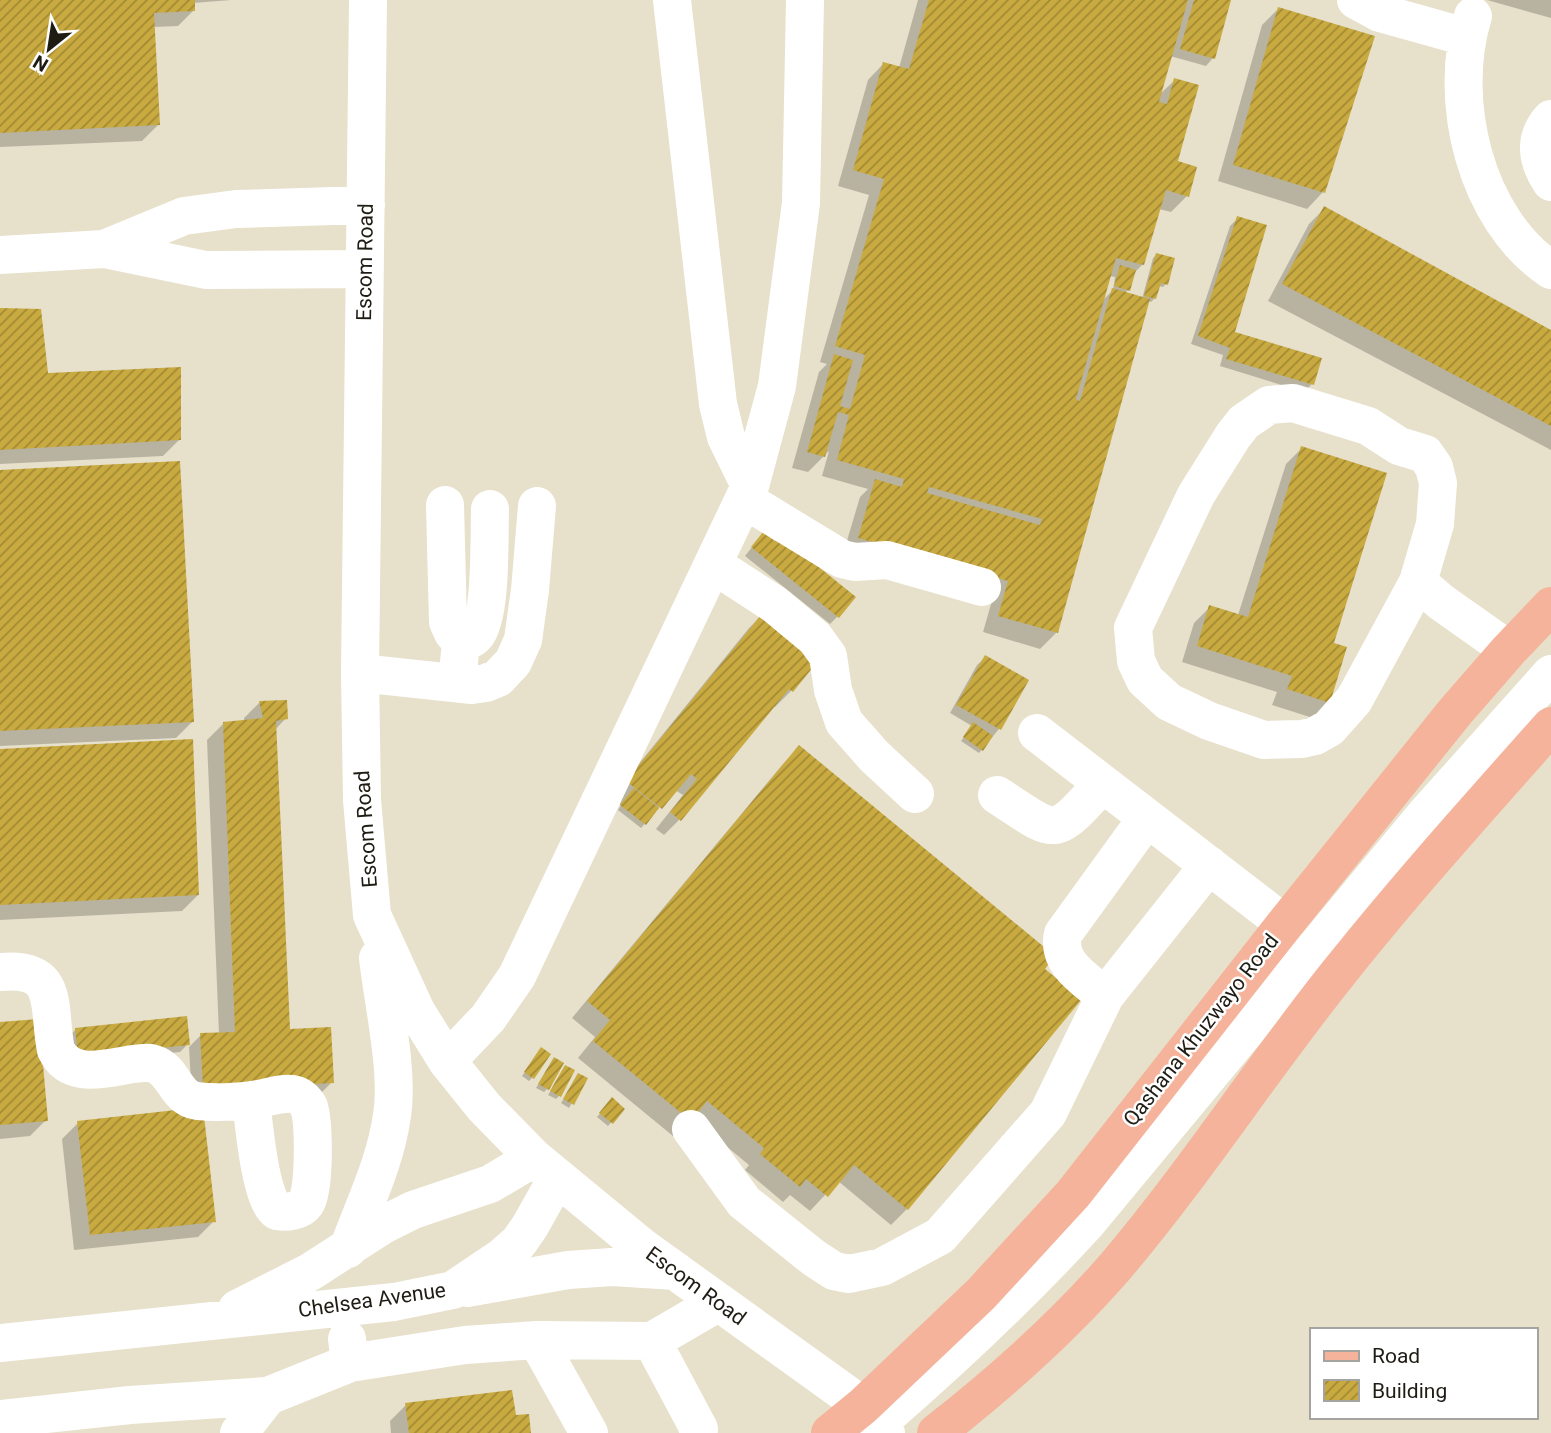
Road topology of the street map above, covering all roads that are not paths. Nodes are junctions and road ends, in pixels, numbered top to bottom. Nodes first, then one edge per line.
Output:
1 (368, 0) edge
2 (673, 0) edge
3 (805, 0) edge
4 (1356, 0) edge
5 (1551, 119) edge
6 (1551, 182) edge
7 (366, 205) junction
8 (104, 249) junction
9 (0, 255) edge
10 (365, 269) junction
11 (1551, 270) edge
12 (747, 493) junction
13 (445, 505) dead end
14 (537, 506) dead end
15 (490, 509) dead end
16 (714, 565) junction
17 (1418, 582) junction
18 (982, 587) dead end
19 (1551, 607) edge
20 (461, 642) junction
21 (1509, 650) junction
22 (360, 673) junction
23 (1551, 674) edge
24 (457, 683) junction
25 (1551, 726) edge
26 (1037, 733) dead end
27 (1102, 784) junction
28 (915, 794) dead end
29 (997, 795) dead end
30 (1147, 818) junction
31 (1209, 865) junction
32 (372, 915) junction
33 (1285, 923) junction
34 (0, 972) edge
35 (1105, 996) junction
36 (447, 1061) junction
37 (251, 1100) dead end
38 (691, 1129) dead end
39 (545, 1168) junction
40 (340, 1253) junction
41 (676, 1271) junction
42 (453, 1290) junction
43 (719, 1302) junction
44 (343, 1307) junction
45 (220, 1318) junction
46 (537, 1340) junction
47 (652, 1341) junction
48 (0, 1343) edge
49 (350, 1363) junction
50 (268, 1396) junction
51 (0, 1419) edge
52 (874, 1424) edge
53 (939, 1432) edge
54 (239, 1433) edge
55 (589, 1433) edge
56 (698, 1433) edge
57 (830, 1433) edge

1 - 7 street, Escom Road
2 - 12 street
3 - 12 street
4 - 11 street
5 - 6 street
7 - 8 street
7 - 10 street, Escom Road
8 - 9 street
8 - 10 street
10 - 22 street, Escom Road
12 - 16 street
12 - 18 street
13 - 20 street
14 - 24 street
15 - 20 street
16 - 28 street
16 - 36 street
17 - 17 street
17 - 21 street
19 - 21 main road, Qashana Khuzwayo Road
20 - 24 street
21 - 33 main road, Qashana Khuzwayo Road
22 - 24 street
22 - 32 street, Escom Road
23 - 52 street
25 - 53 main road
26 - 27 street
27 - 29 street
27 - 30 street
30 - 31 street
30 - 35 street
31 - 33 street
31 - 35 street
32 - 36 street, Escom Road
32 - 40 street
33 - 52 main road, Qashana Khuzwayo Road
34 - 37 street
35 - 38 street
36 - 39 street, Escom Road
39 - 40 street, Chelsea Avenue
39 - 41 street, Escom Road
39 - 42 street, Chelsea Avenue
40 - 44 street
40 - 45 street, Chelsea Avenue
41 - 42 street
41 - 43 street, Escom Road
42 - 44 street, Chelsea Avenue
43 - 47 street
43 - 52 street, Escom Road
44 - 45 street, Chelsea Avenue
44 - 49 street
45 - 48 street, Chelsea Avenue
46 - 47 street
46 - 49 street
46 - 55 street
47 - 56 street
49 - 50 street
50 - 51 street
50 - 54 street
52 - 57 main road, Qashana Khuzwayo Road

